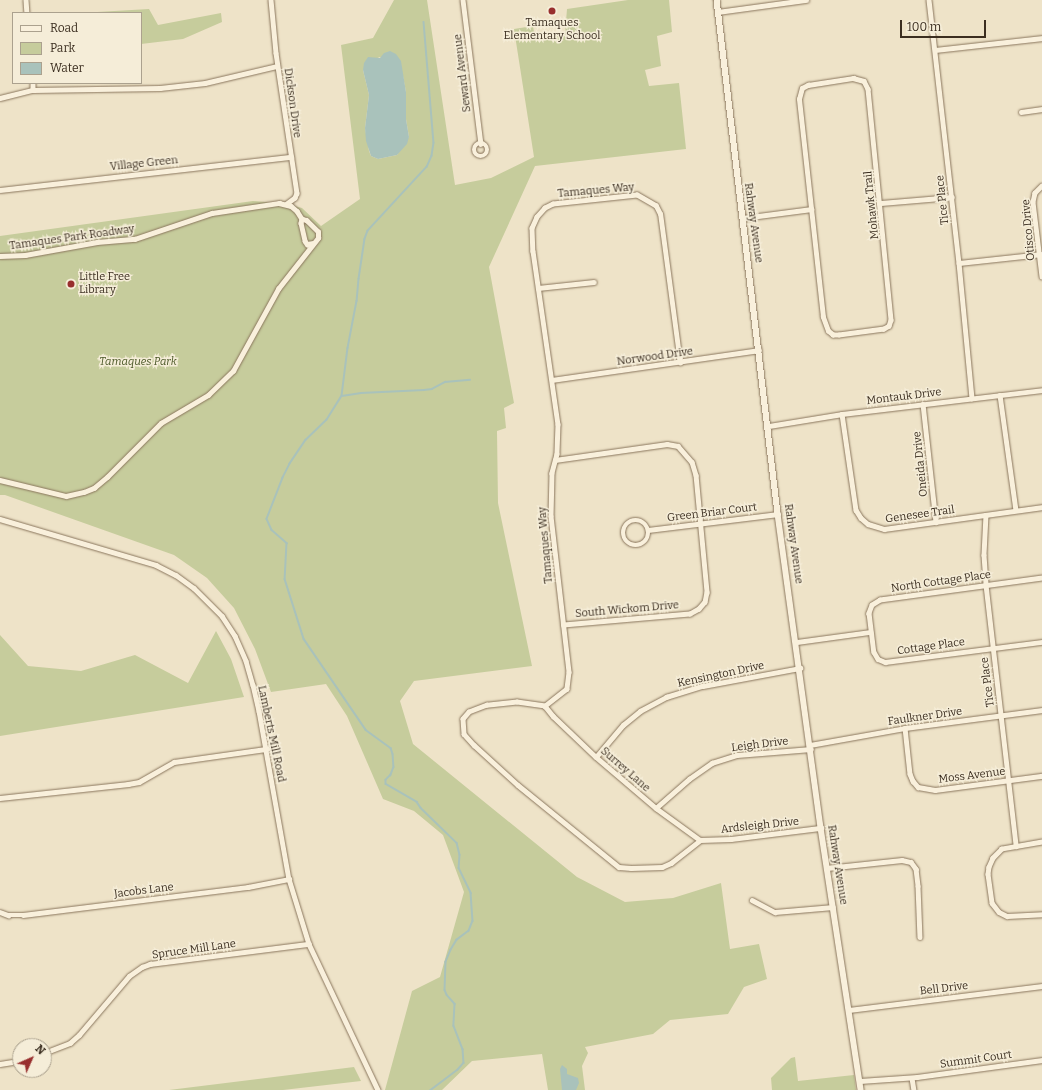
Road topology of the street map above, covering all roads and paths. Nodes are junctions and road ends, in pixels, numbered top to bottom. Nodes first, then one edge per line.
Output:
1 (26, 0) edge
2 (272, 0) edge
3 (463, 0) edge
4 (717, 0) edge
5 (806, 0) edge
6 (929, 0) edge
7 (27, 12) edge
8 (718, 12) junction
9 (1042, 38) edge
10 (935, 50) junction
11 (277, 66) junction
12 (33, 84) edge
13 (33, 90) junction
14 (0, 98) edge
15 (1042, 109) edge
16 (1021, 112) dead end
17 (481, 144) dead end
18 (290, 157) junction
19 (1042, 186) edge
20 (0, 190) edge
21 (952, 197) junction
22 (881, 203) junction
23 (287, 204) junction
24 (812, 209) junction
25 (743, 218) junction
26 (302, 219) junction
27 (313, 243) junction
28 (1041, 254) edge
29 (0, 256) edge
30 (959, 263) junction
31 (1042, 276) edge
32 (594, 282) dead end
33 (538, 288) junction
34 (760, 350) junction
35 (680, 363) junction
36 (552, 380) junction
37 (1042, 390) edge
38 (1000, 395) junction
39 (972, 398) junction
40 (923, 404) junction
41 (842, 414) junction
42 (769, 426) junction
43 (555, 460) junction
44 (0, 480) edge
45 (1042, 507) edge
46 (1016, 510) junction
47 (778, 514) junction
48 (986, 515) junction
49 (0, 519) edge
50 (936, 522) junction
51 (701, 524) junction
52 (648, 530) junction
53 (1042, 578) edge
54 (986, 585) junction
55 (563, 624) junction
56 (870, 632) junction
57 (797, 642) junction
58 (1042, 642) edge
59 (993, 648) junction
60 (800, 668) junction
61 (545, 706) junction
62 (1042, 710) edge
63 (1001, 715) junction
64 (905, 728) junction
65 (810, 747) junction
66 (266, 749) junction
67 (596, 757) junction
68 (1042, 776) edge
69 (1009, 781) junction
70 (0, 798) edge
71 (656, 808) junction
72 (821, 828) junction
73 (700, 840) junction
74 (1042, 842) edge
75 (1016, 846) junction
76 (827, 868) junction
77 (289, 879) junction
78 (752, 900) dead end
79 (833, 908) junction
80 (0, 912) edge
81 (1042, 914) edge
82 (920, 937) dead end
83 (309, 944) junction
84 (1042, 986) edge
85 (849, 1010) junction
86 (52, 1051) edge
87 (1042, 1060) edge
88 (12, 1062) edge
89 (0, 1064) edge
90 (912, 1078) junction
91 (860, 1081) junction
92 (378, 1090) edge
93 (861, 1090) edge
94 (914, 1090) edge

1 - 7 street
2 - 11 street, Dickson Drive
3 - 17 street, Seward Avenue
4 - 8 street, Rahway Avenue
5 - 8 street
6 - 10 street, Tice Place
8 - 25 street, Rahway Avenue
9 - 10 street
10 - 21 street, Tice Place
11 - 13 street
11 - 18 street, Dickson Drive
12 - 13 street
13 - 14 street
15 - 16 street
18 - 20 street, Village Green
18 - 23 street, Dickson Drive
19 - 28 street, Otisco Drive
21 - 22 street
21 - 30 street, Tice Place
22 - 24 street, Mohawk Trail
22 - 24 street, Mohawk Trail
23 - 26 street
23 - 29 street, Tamaques Park Roadway
24 - 25 street
25 - 34 street, Rahway Avenue
26 - 27 street
26 - 27 street
27 - 44 street
28 - 30 street
28 - 31 street, Otisco Drive
30 - 39 street, Tice Place
32 - 33 street
33 - 35 street, Tamaques Way
33 - 36 street, Tamaques Way
34 - 35 street, Norwood Drive
34 - 42 street, Rahway Avenue
35 - 36 street, Norwood Drive
36 - 43 street, Tamaques Way
37 - 38 street, Montauk Drive
38 - 39 street, Montauk Drive
38 - 46 street
39 - 40 street, Montauk Drive
40 - 41 street, Montauk Drive
40 - 50 street, Oneida Drive
41 - 42 street, Montauk Drive
41 - 50 street, Genesee Trail
42 - 47 street, Rahway Avenue
43 - 51 street, South Wickom Drive
43 - 55 street, Tamaques Way
45 - 46 street, Genesee Trail
46 - 48 street, Genesee Trail
47 - 51 street, Green Briar Court
47 - 57 street, Rahway Avenue
48 - 50 street, Genesee Trail
48 - 54 street, Tice Place
49 - 66 street, Lamberts Mill Road
51 - 52 street, Green Briar Court
51 - 55 street, South Wickom Drive
52 - 52 street
53 - 54 street, North Cottage Place
54 - 56 street, North Cottage Place
54 - 59 street, Tice Place
55 - 61 street, Tamaques Way
56 - 57 street
56 - 59 street, Cottage Place
57 - 60 street, Rahway Avenue
58 - 59 street, Cottage Place
59 - 63 street, Tice Place
60 - 65 street, Rahway Avenue
60 - 67 street, Kensington Drive
61 - 67 street, Surrey Lane
61 - 73 street
62 - 63 street, Faulkner Drive
63 - 64 street, Faulkner Drive
63 - 69 street, Tice Place
64 - 65 street, Faulkner Drive
64 - 69 street, Moss Avenue
65 - 71 street, Leigh Drive
65 - 72 street, Rahway Avenue
66 - 70 street
66 - 77 street, Lamberts Mill Road
67 - 71 street, Surrey Lane
68 - 69 street, Moss Avenue
69 - 75 street, Tice Place
71 - 73 street, Surrey Lane
72 - 73 street, Ardsleigh Drive
72 - 76 street, Rahway Avenue
74 - 75 street
75 - 81 street
76 - 79 street, Rahway Avenue
76 - 82 street
77 - 80 street, Jacobs Lane
77 - 83 street, Lamberts Mill Road
78 - 79 street
79 - 85 street, Rahway Avenue
83 - 86 street, Spruce Mill Lane
83 - 92 street, Lamberts Mill Road
84 - 85 street, Bell Drive
85 - 91 street, Rahway Avenue
87 - 90 street, Summit Court
88 - 89 street
90 - 91 street, Summit Court
90 - 94 street
91 - 93 street, Rahway Avenue

